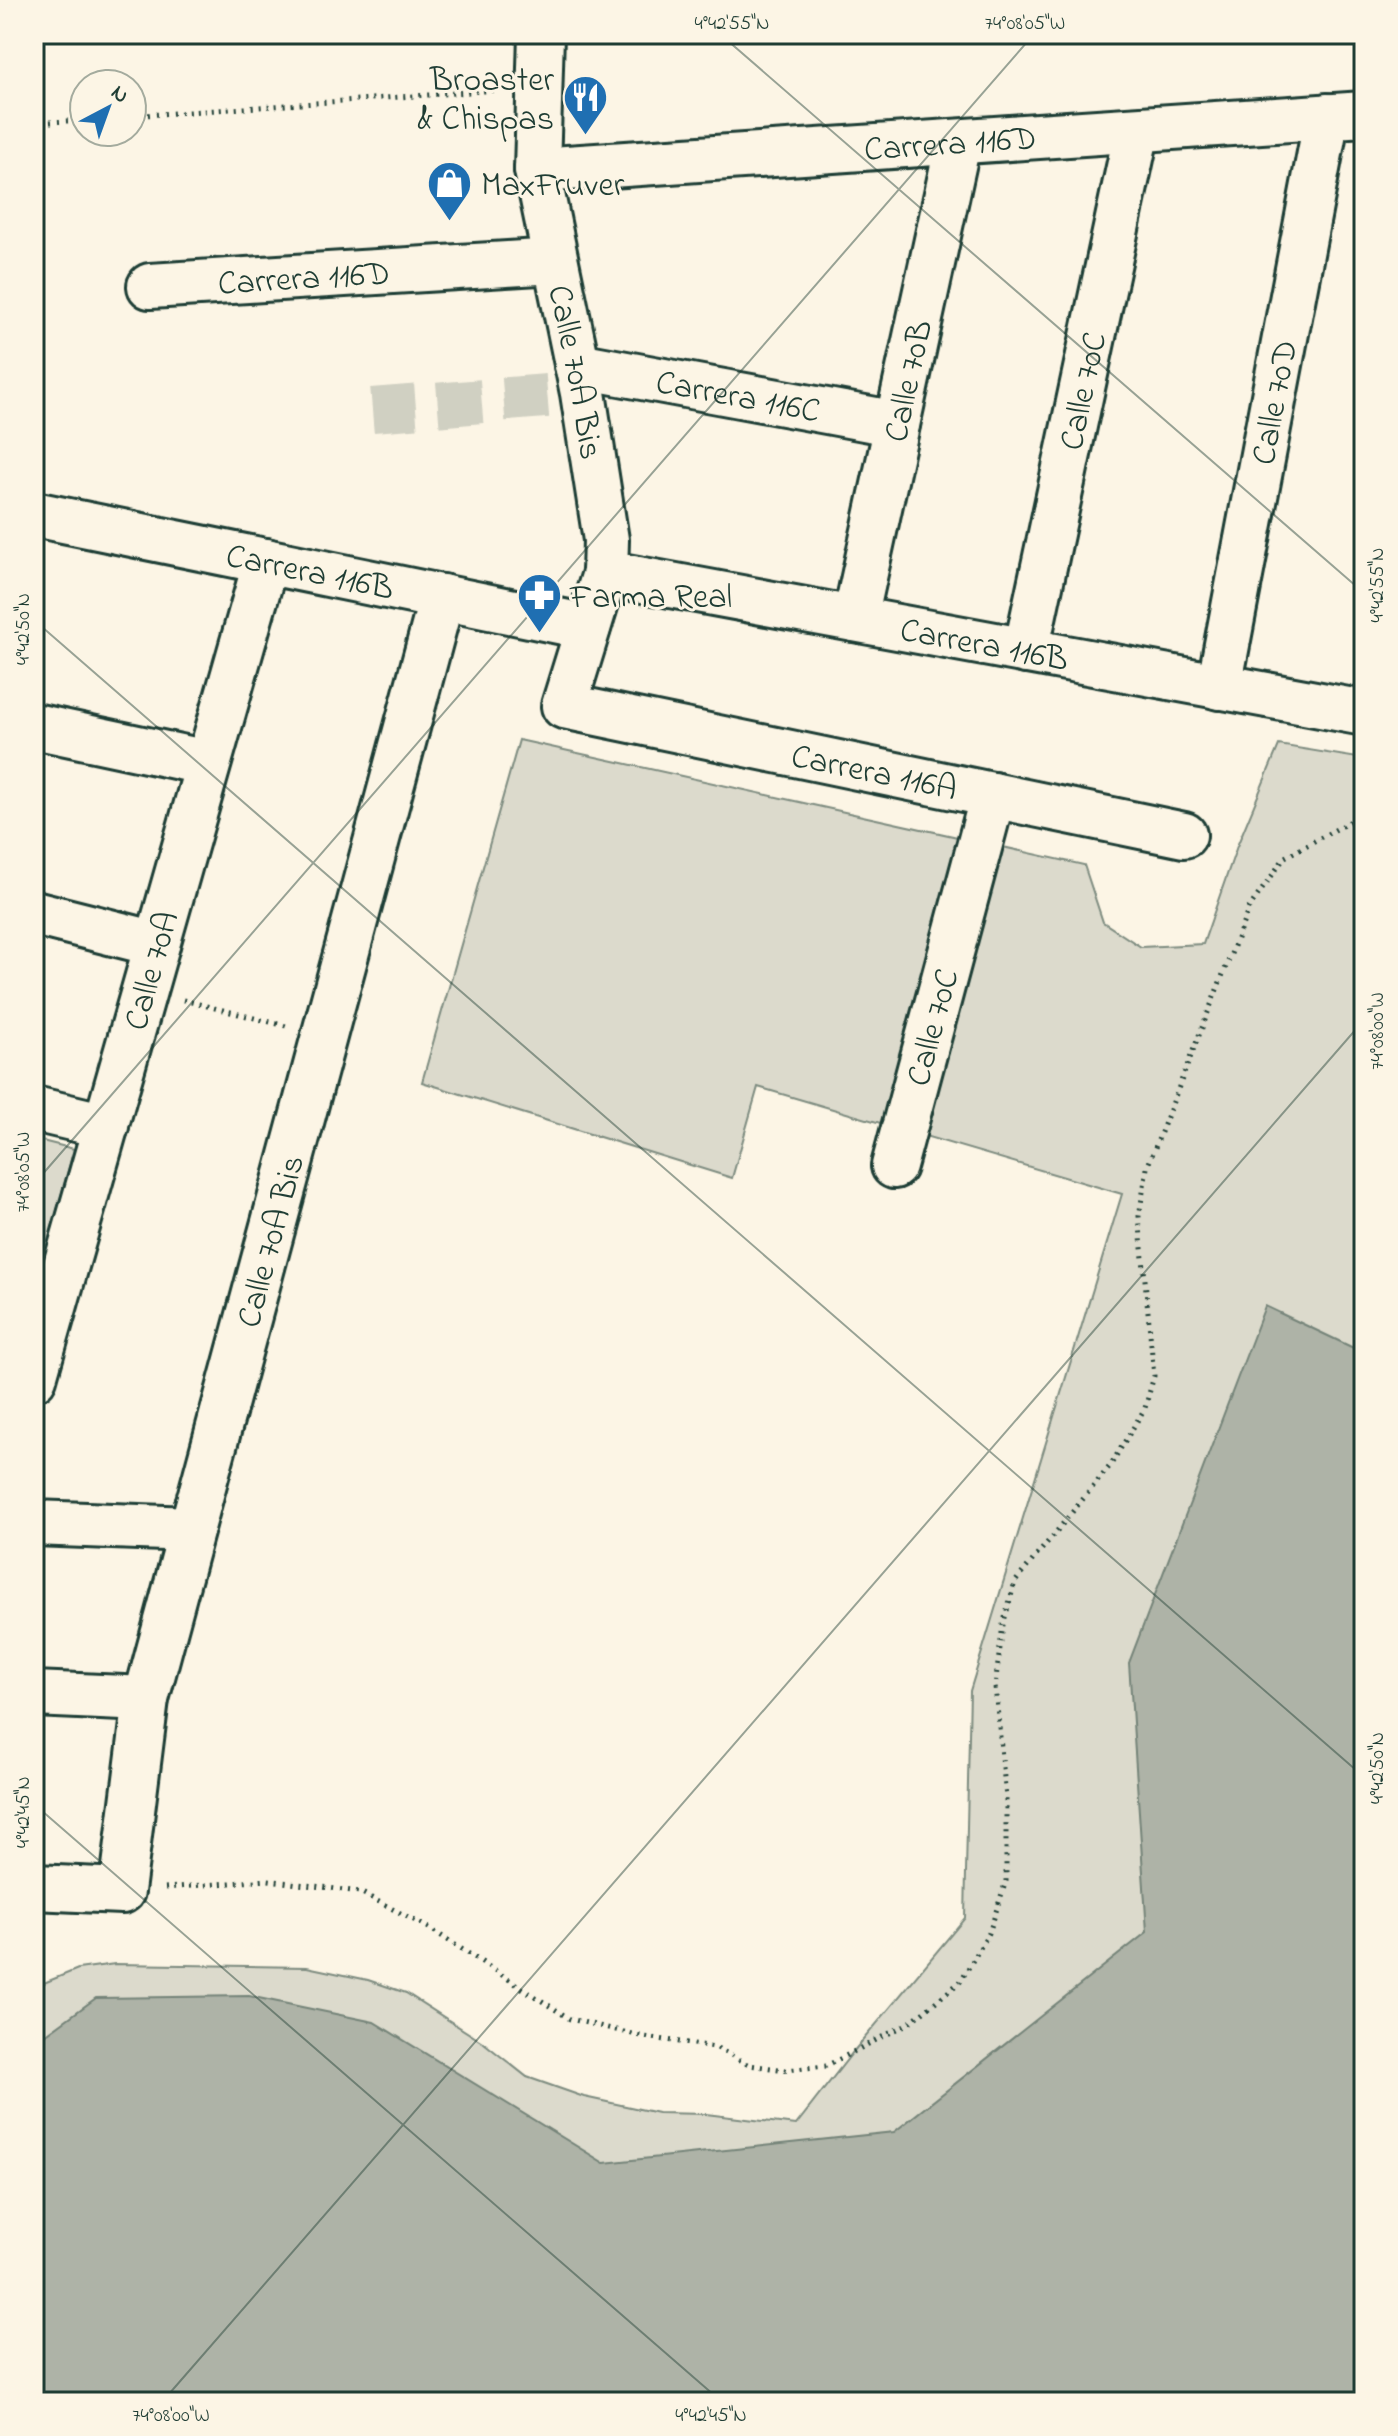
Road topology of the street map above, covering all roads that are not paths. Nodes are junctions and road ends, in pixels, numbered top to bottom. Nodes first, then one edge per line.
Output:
1 (541, 34) edge
2 (1346, 115) edge
3 (1137, 130) junction
4 (958, 143) junction
5 (537, 170) junction
6 (555, 261) junction
7 (150, 286) dead end
8 (577, 365) junction
9 (897, 424) junction
10 (34, 514) edge
11 (266, 561) junction
12 (605, 573) junction
13 (442, 597) junction
14 (855, 619) junction
15 (588, 627) junction
16 (1026, 651) junction
17 (1219, 687) junction
18 (564, 706) joint
19 (1364, 713) edge
20 (34, 726) edge
21 (208, 763) junction
22 (993, 795) junction
23 (1184, 835) dead end
24 (34, 913) edge
25 (157, 944) junction
26 (34, 1109) edge
27 (106, 1126) junction
28 (894, 1166) dead end
29 (41, 1326) edge
30 (34, 1378) edge
31 (34, 1523) edge
32 (191, 1529) junction
33 (34, 1694) edge
34 (146, 1699) junction
35 (34, 1887) edge

1 - 5 street, Calle 70A Bis
2 - 3 street, Carrera 116D
2 - 17 street, Calle 70D
3 - 4 street, Carrera 116D
3 - 16 street, Calle 70C
4 - 5 street, Carrera 116D
4 - 9 street, Calle 70B
5 - 6 street, Calle 70A Bis
6 - 7 street, Carrera 116D
6 - 8 street, Calle 70A Bis
8 - 9 street, Carrera 116C
8 - 12 street, Calle 70A Bis
9 - 14 street, Calle 70B
10 - 11 street, Carrera 116B
11 - 13 street, Carrera 116B
11 - 21 street, Calle 70A
12 - 14 street, Carrera 116B
12 - 15 street, Calle 70A Bis
13 - 15 street, Carrera 116B
13 - 32 street, Calle 70A Bis
14 - 16 street, Carrera 116B
15 - 18 street, Calle 70A Bis
16 - 17 street, Carrera 116B
17 - 19 street, Carrera 116B
18 - 22 street, Carrera 116A
20 - 21 street
21 - 25 street, Calle 70A
22 - 23 street, Carrera 116A
22 - 28 street, Calle 70C
24 - 25 street
25 - 27 street, Calle 70A
26 - 27 street
27 - 29 street, Calle 70A
29 - 30 street, Calle 70A
31 - 32 street
32 - 34 street, Calle 70A Bis
33 - 34 street
34 - 35 street, Calle 70A Bis

